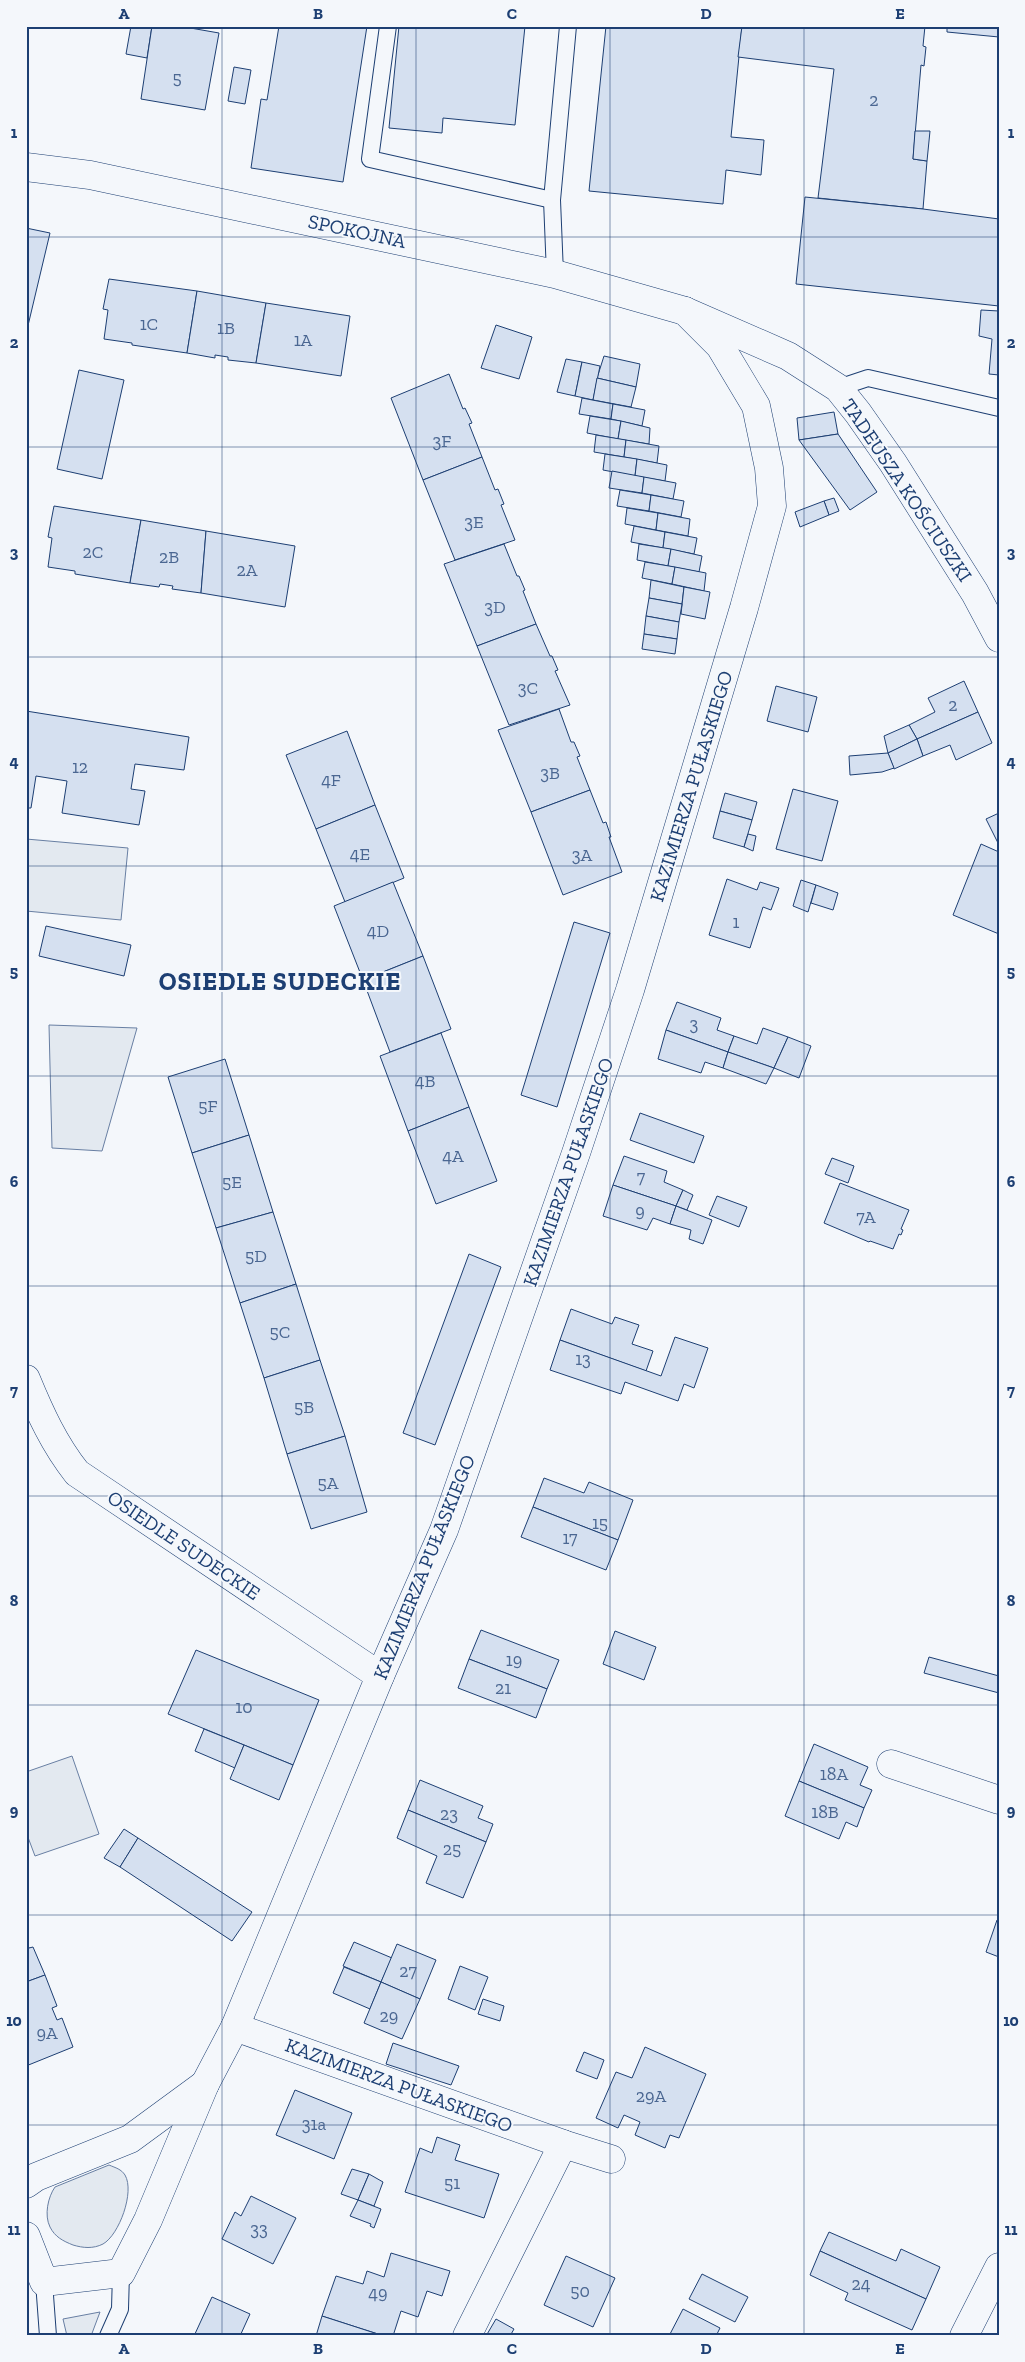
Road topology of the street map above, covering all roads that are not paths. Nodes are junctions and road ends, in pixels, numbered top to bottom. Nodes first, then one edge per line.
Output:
1 (388, 26) edge
2 (568, 26) edge
3 (26, 167) edge
4 (552, 200) junction
5 (555, 274) junction
6 (685, 311) junction
7 (838, 388) junction
8 (999, 408) edge
9 (999, 638) edge
10 (26, 1379) edge
11 (380, 1676) junction
12 (891, 1764) dead end
13 (999, 1800) edge
14 (235, 2027) junction
15 (205, 2084) junction
16 (563, 2144) junction
17 (611, 2159) dead end
18 (26, 2184) edge
19 (26, 2236) edge
20 (999, 2267) edge
21 (120, 2273) junction
22 (44, 2282) junction
23 (48, 2336) edge
24 (108, 2336) edge
25 (468, 2336) edge
26 (964, 2336) edge

1 - 4 lane
2 - 4 lane
3 - 5 street, SPOKOJNA
4 - 5 lane
5 - 6 street, SPOKOJNA
6 - 7 street, TADEUSZA KOŚCIUSZKI
6 - 11 street, KAZIMIERZA PUŁASKIEGO
7 - 8 lane
7 - 9 street, TADEUSZA KOŚCIUSZKI
10 - 11 street, OSIEDLE SUDECKIE
11 - 14 street, KAZIMIERZA PUŁASKIEGO
12 - 13 street
14 - 15 street, KAZIMIERZA PUŁASKIEGO
14 - 16 street, KAZIMIERZA PUŁASKIEGO
15 - 18 street, KAZIMIERZA PUŁASKIEGO
15 - 21 street, KAZIMIERZA PUŁASKIEGO
16 - 17 street, KAZIMIERZA PUŁASKIEGO
16 - 25 street
19 - 22 street
20 - 26 street
21 - 22 street
21 - 24 lane
22 - 23 lane

